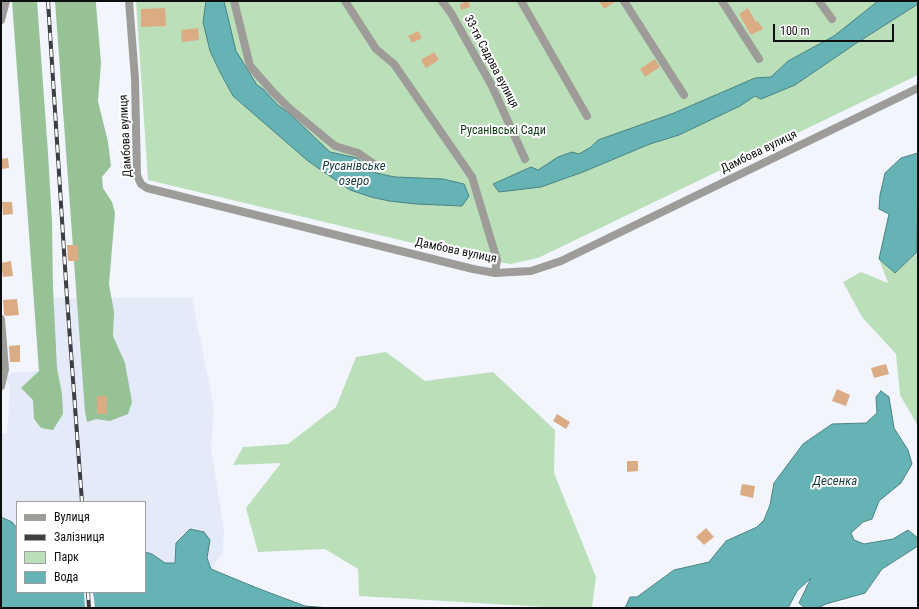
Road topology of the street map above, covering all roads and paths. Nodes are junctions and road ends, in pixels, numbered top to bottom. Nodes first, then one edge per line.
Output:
1 (6, 1) edge
2 (130, 1) edge
3 (234, 1) edge
4 (345, 1) edge
5 (442, 1) edge
6 (521, 1) edge
7 (624, 1) edge
8 (722, 1) edge
9 (819, 1) edge
10 (832, 19) dead end
11 (1, 20) edge
12 (760, 59) dead end
13 (918, 88) edge
14 (684, 94) dead end
15 (587, 116) dead end
16 (525, 159) dead end
17 (377, 166) dead end
18 (495, 273) junction
19 (1, 319) edge
20 (1, 386) edge

1 - 11 street
2 - 18 street, Дамбова вулиця
3 - 17 street
4 - 18 street
5 - 16 street, 33-тя Садова вулиця
6 - 15 street
7 - 14 street
8 - 12 street
9 - 10 street
13 - 18 street, Дамбова вулиця
19 - 20 street

